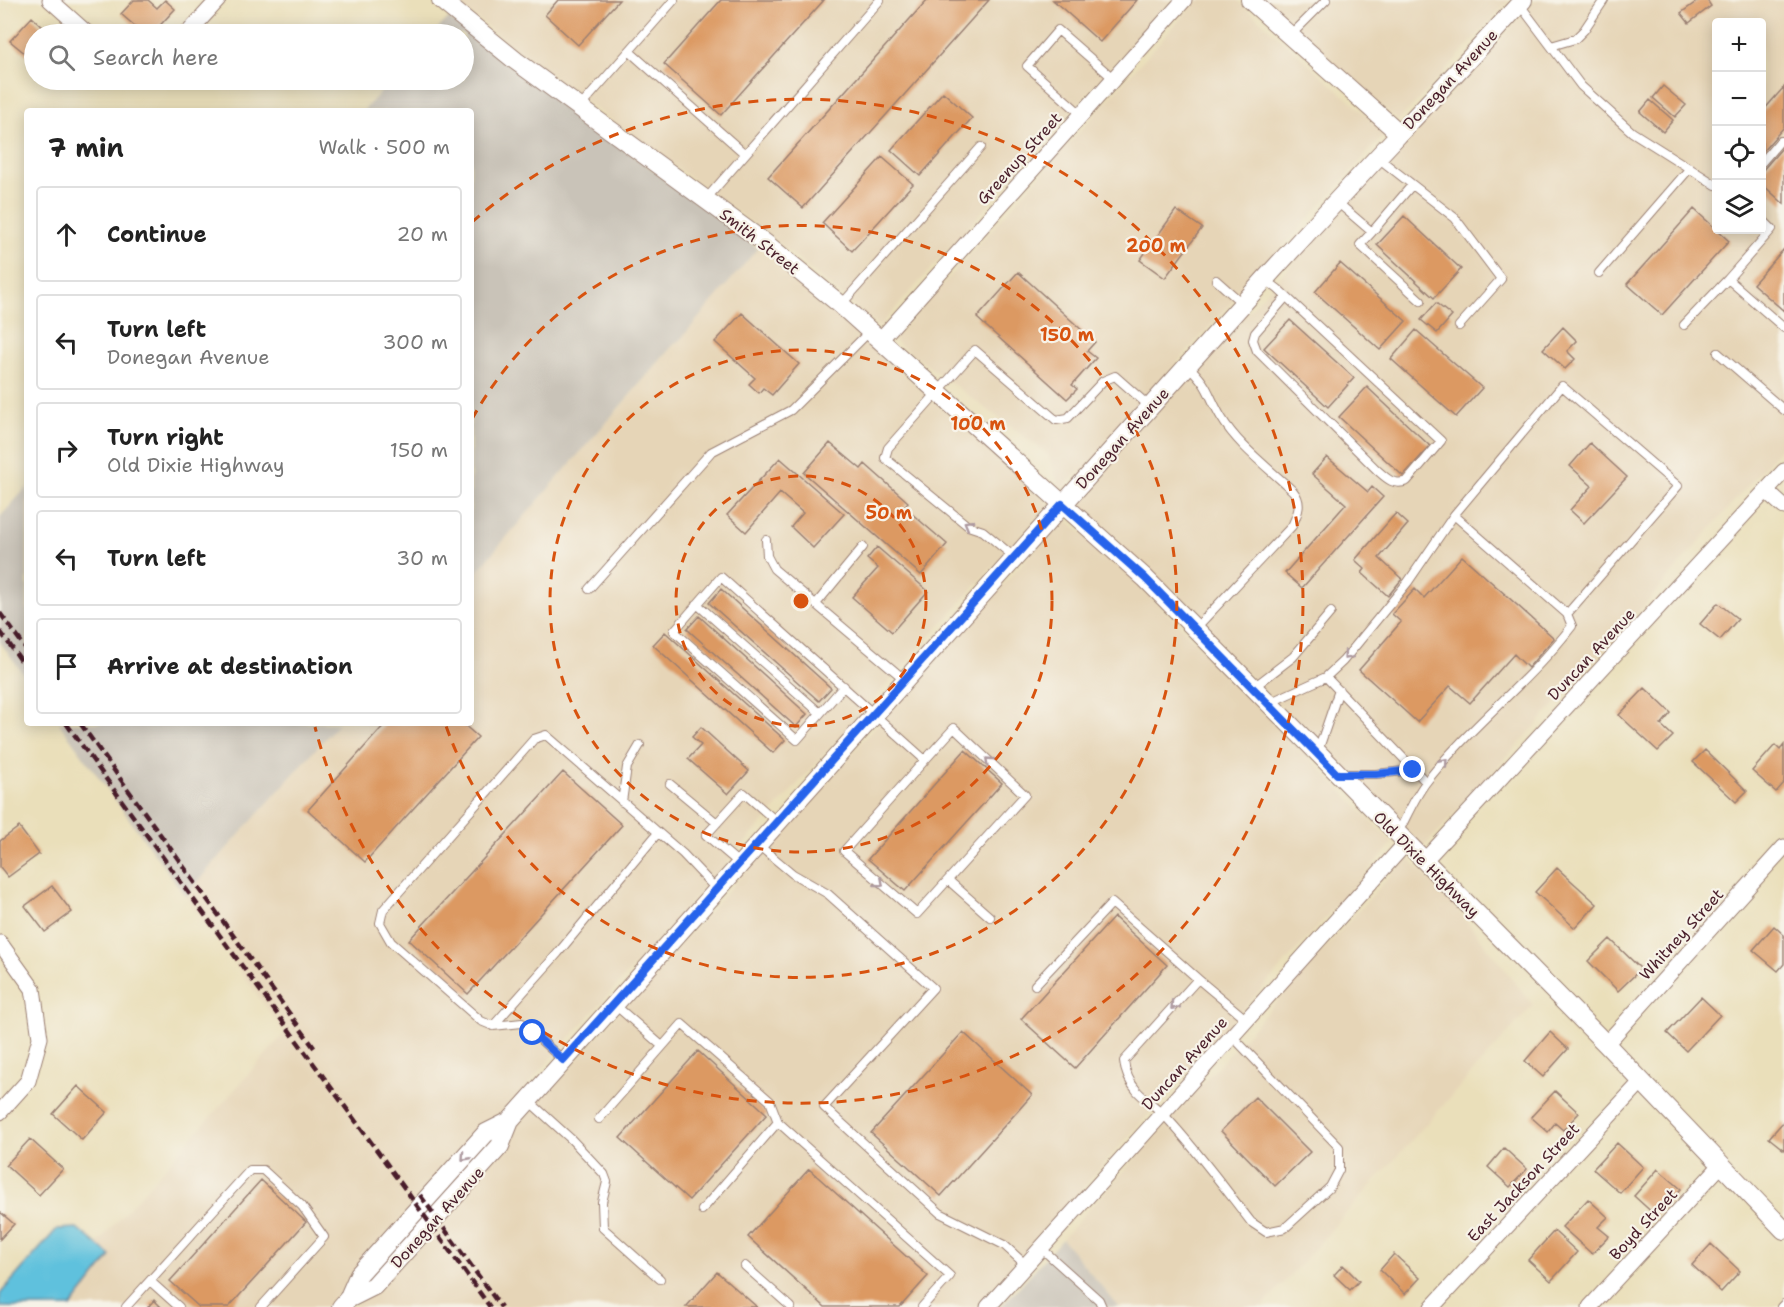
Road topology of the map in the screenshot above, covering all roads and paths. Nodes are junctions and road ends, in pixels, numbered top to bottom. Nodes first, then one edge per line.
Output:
1 (50, 0) edge
2 (218, 0) edge
3 (441, 0) edge
4 (674, 0) edge
5 (880, 0) edge
6 (1184, 0) edge
7 (1250, 0) edge
8 (1326, 0) edge
9 (1604, 0) edge
10 (1521, 2) edge
11 (77, 24) edge
12 (197, 24) edge
13 (471, 24) edge
14 (474, 27) edge
15 (1290, 36) junction
16 (1551, 46) junction
17 (629, 51) junction
18 (1114, 79) junction
19 (580, 107) junction
20 (1082, 115) junction
21 (1399, 133) junction
22 (1784, 141) edge
23 (981, 147) dead end
24 (746, 154) junction
25 (1376, 156) junction
26 (1766, 156) edge
27 (1690, 168) junction
28 (1712, 182) edge
29 (1412, 185) junction
30 (706, 200) junction
31 (1335, 201) junction
32 (1766, 224) edge
33 (1372, 232) junction
34 (1599, 273) dead end
35 (1265, 279) junction
36 (1728, 279) junction
37 (1216, 280) dead end
38 (1286, 297) junction
39 (1421, 301) dead end
40 (1243, 304) junction
41 (841, 305) junction
42 (1684, 325) dead end
43 (1459, 326) dead end
44 (1784, 328) edge
45 (875, 335) junction
46 (1718, 353) dead end
47 (1187, 365) junction
48 (938, 392) junction
49 (1150, 406) junction
50 (1784, 410) edge
51 (1784, 471) edge
52 (1766, 490) junction
53 (1062, 504) junction
54 (1784, 507) edge
55 (1454, 515) junction
56 (766, 540) dead end
57 (863, 548) dead end
58 (1015, 558) junction
59 (589, 589) dead end
60 (698, 604) junction
61 (816, 604) junction
62 (1331, 612) dead end
63 (1567, 614) junction
64 (1196, 629) junction
65 (1326, 677) junction
66 (905, 680) junction
67 (844, 686) junction
68 (1253, 688) junction
69 (1339, 690) junction
70 (1268, 704) junction
71 (820, 713) junction
72 (875, 713) junction
73 (640, 745) dead end
74 (1317, 753) junction
75 (925, 759) junction
76 (1413, 770) junction
77 (1337, 774) junction
78 (1426, 782) junction
79 (670, 784) dead end
80 (622, 802) junction
81 (777, 822) junction
82 (717, 823) junction
83 (657, 834) junction
84 (1402, 839) junction
85 (758, 844) junction
86 (1784, 847) edge
87 (1424, 861) junction
88 (740, 864) junction
89 (948, 880) junction
90 (717, 890) junction
91 (990, 917) dead end
92 (0, 943) edge
93 (1198, 979) junction
94 (1035, 986) dead end
95 (614, 1004) junction
96 (1247, 1020) junction
97 (493, 1026) junction
98 (1232, 1036) junction
99 (1606, 1044) junction
100 (662, 1046) junction
101 (563, 1060) junction
102 (1641, 1082) junction
103 (528, 1100) junction
104 (0, 1112) edge
105 (1163, 1113) junction
106 (599, 1119) dead end
107 (778, 1122) junction
108 (1721, 1166) junction
109 (702, 1210) dead end
110 (1784, 1230) edge
111 (1041, 1248) junction
112 (1026, 1264) junction
113 (745, 1266) dead end
114 (660, 1279) dead end
115 (150, 1281) junction
116 (344, 1303) edge
117 (126, 1307) edge
118 (179, 1307) edge
119 (261, 1307) edge
120 (790, 1307) edge
121 (922, 1307) edge
122 (988, 1307) edge
123 (1102, 1307) edge
124 (1432, 1307) edge
125 (1590, 1307) edge

1 - 11 street
2 - 12 street
3 - 13 street, Smith Street
4 - 17 lane
5 - 24 lane
6 - 18 street, Greenup Street
7 - 15 street
8 - 15 lane
9 - 16 lane
10 - 16 lane
10 - 21 street, Donegan Avenue
14 - 19 street, Smith Street
15 - 21 street
16 - 27 lane
17 - 19 lane
17 - 24 lane
18 - 20 street, Greenup Street
18 - 20 lane
19 - 30 street, Smith Street
20 - 45 street, Greenup Street
21 - 25 street, Donegan Avenue
22 - 26 lane
23 - 41 lane
24 - 30 lane
25 - 29 lane
25 - 31 street, Donegan Avenue
27 - 28 lane
27 - 34 lane
29 - 33 lane
29 - 43 lane
30 - 41 street, Smith Street
31 - 33 lane
31 - 35 street, Donegan Avenue
32 - 36 lane
33 - 39 lane
35 - 38 lane
35 - 40 street, Donegan Avenue
36 - 42 lane
36 - 44 lane
37 - 40 lane
38 - 38 lane
40 - 47 street, Donegan Avenue
41 - 45 street, Smith Street
45 - 48 street, Smith Street
45 - 59 lane
46 - 50 lane
47 - 49 street, Donegan Avenue
47 - 64 lane
48 - 49 lane
48 - 53 street, Smith Street
58 -> 48 lane
49 - 53 street, Donegan Avenue
51 - 52 street, Duncan Avenue
52 - 54 street
52 - 87 street, Duncan Avenue
53 - 58 street, Donegan Avenue
53 - 64 street, Old Dixie Highway
55 - 63 lane
55 - 63 lane
55 -> 65 lane
56 - 61 lane
57 - 61 lane
58 - 66 street, Donegan Avenue
60 - 67 lane
60 - 71 lane
60 - 71 lane
61 - 66 lane
62 - 68 lane
78 -> 63 lane
64 - 68 street, Old Dixie Highway
65 - 69 lane
65 - 70 lane
66 - 72 street, Donegan Avenue
67 - 71 lane
67 - 72 lane
68 - 70 street, Old Dixie Highway
69 - 74 lane
69 - 76 lane
70 - 74 street, Old Dixie Highway
72 - 75 lane
72 - 81 street, Donegan Avenue
73 - 80 lane
74 - 77 street, Old Dixie Highway
89 -> 75 lane
75 -> 89 lane
76 - 77 lane
76 - 78 lane
77 - 84 street, Old Dixie Highway
78 - 84 lane
79 - 82 lane
80 - 83 lane
80 - 97 lane
81 - 82 lane
81 - 85 street, Donegan Avenue
82 - 88 lane
83 - 90 lane
83 - 97 lane
84 - 87 street, Old Dixie Highway
84 - 96 street, Duncan Avenue
85 - 88 street, Donegan Avenue
85 - 112 lane
86 - 99 street, Whitney Street
87 - 99 street, Old Dixie Highway
88 - 90 street, Donegan Avenue
89 - 91 lane
90 - 95 street, Donegan Avenue
92 - 104 street
93 - 94 lane
93 - 96 lane
93 -> 105 lane
95 - 100 lane
95 - 101 street, Donegan Avenue
96 - 98 street, Duncan Avenue
97 - 101 lane
98 - 105 street, Duncan Avenue
98 - 105 lane
99 - 102 street, Old Dixie Highway
100 - 106 lane
100 - 107 lane
101 - 103 street, Donegan Avenue
102 - 108 street, Old Dixie Highway
102 - 124 street, East Jackson Street
103 - 114 lane
103 - 116 street, Donegan Avenue
105 - 111 street, Duncan Avenue
107 - 109 lane
107 - 121 lane
108 - 110 street, Old Dixie Highway
108 - 125 street, Boyd Street
111 - 112 street, Duncan Avenue
111 - 123 lane
112 - 122 street, Duncan Avenue
113 - 120 lane
115 - 117 lane
115 - 118 lane
115 - 119 lane

